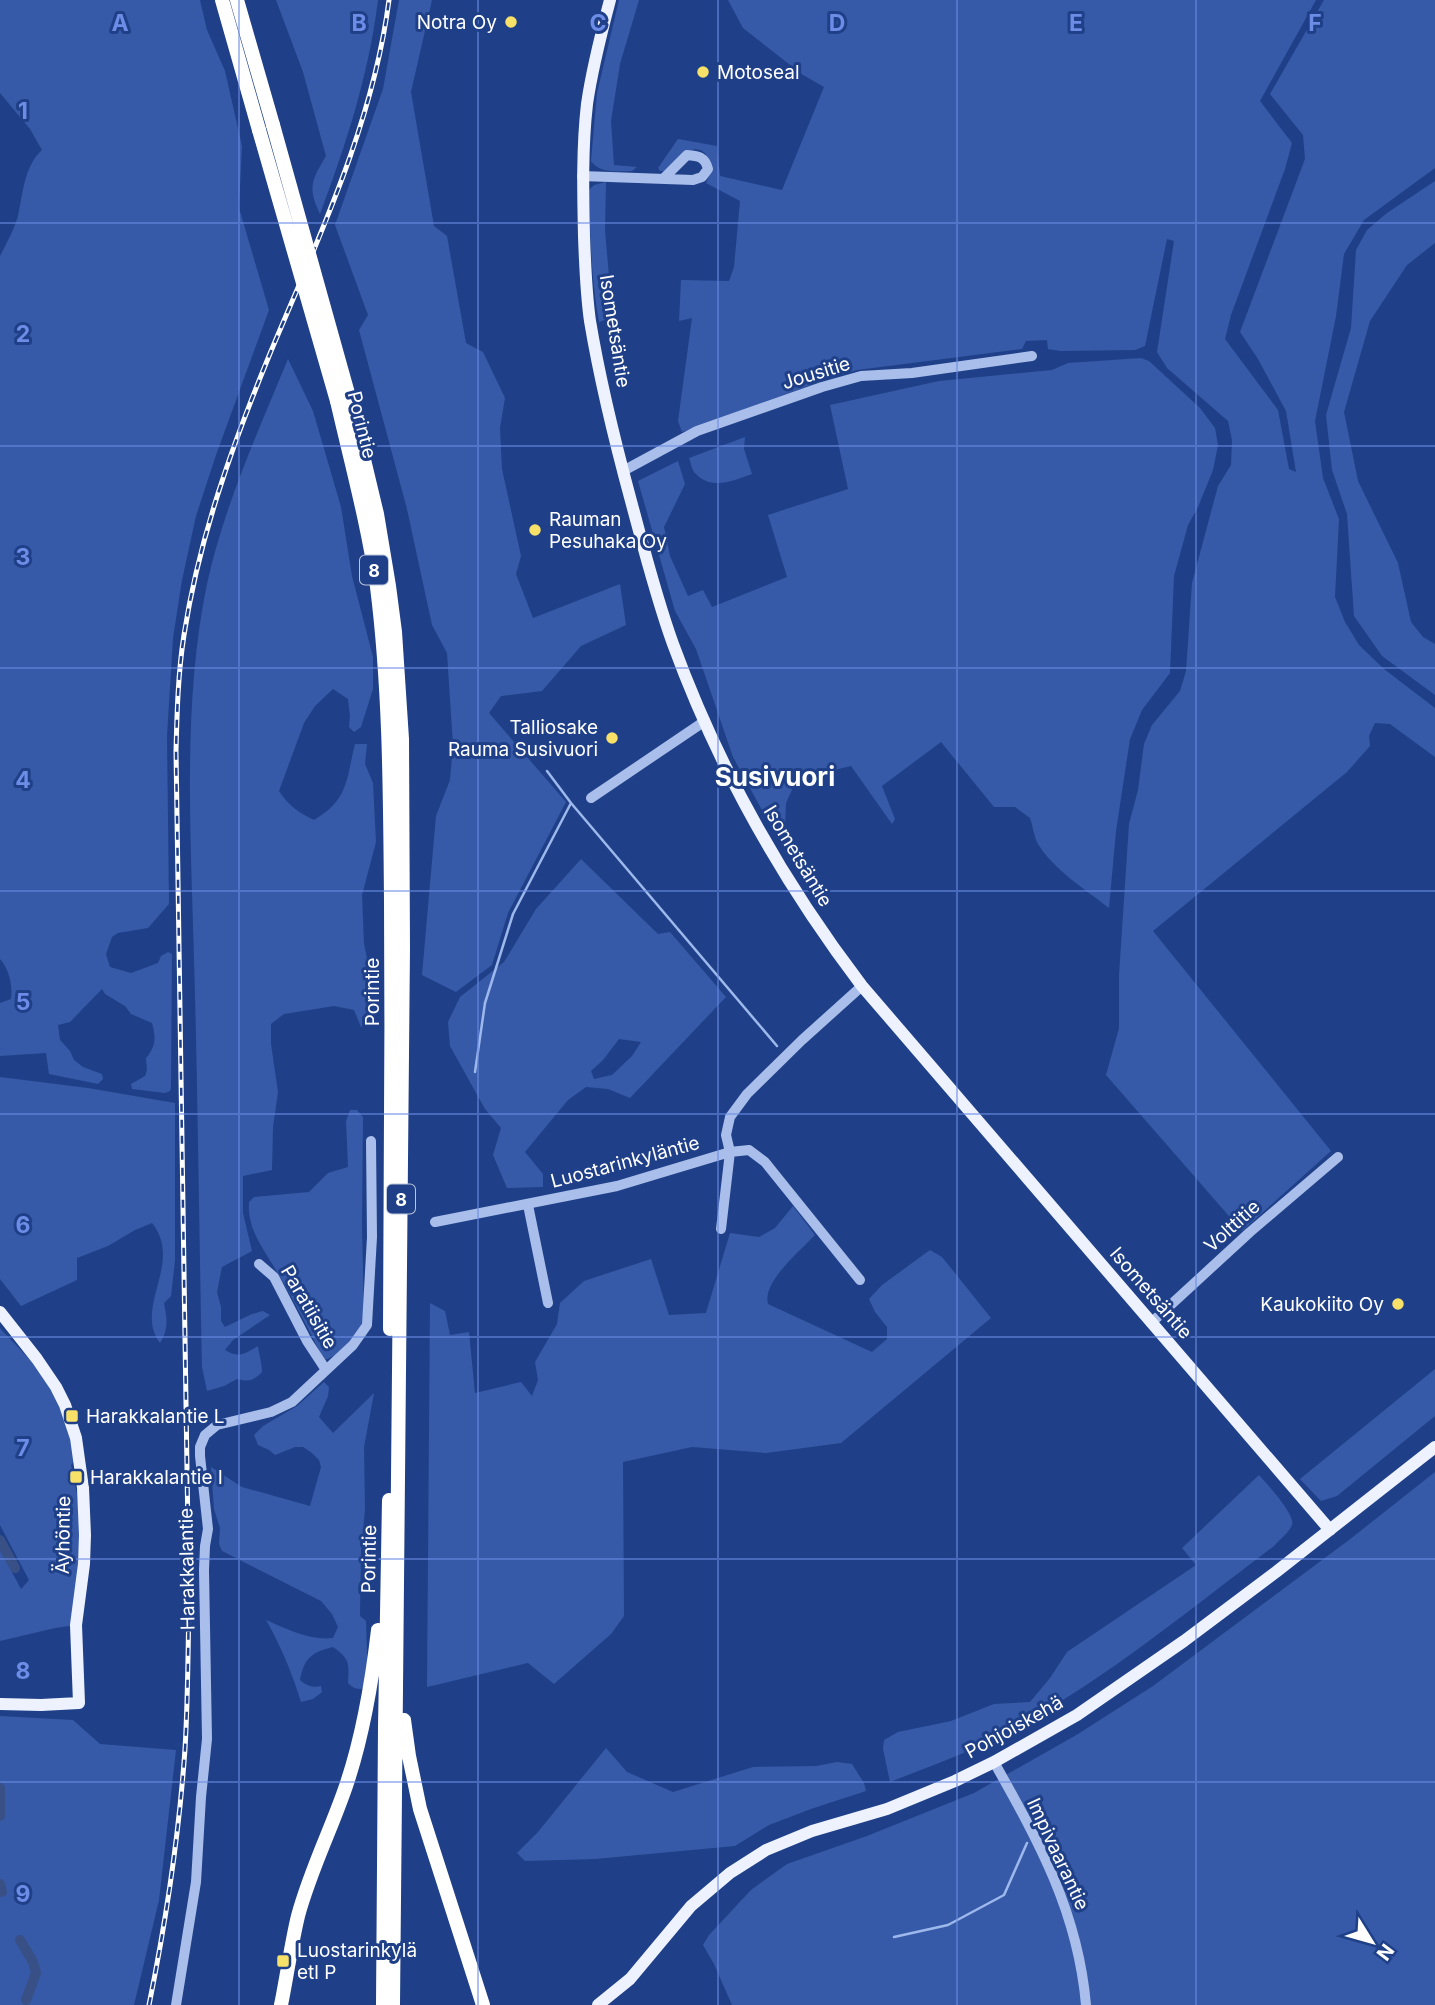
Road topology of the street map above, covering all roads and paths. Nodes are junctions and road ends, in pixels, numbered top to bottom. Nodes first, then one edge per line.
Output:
1 (222, 0) edge
2 (237, 0) edge
3 (610, 0) edge
4 (266, 127) junction
5 (582, 176) junction
6 (664, 178) dead end
7 (1032, 356) dead end
8 (343, 399) junction
9 (623, 471) junction
10 (705, 721) junction
11 (592, 798) dead end
12 (862, 986) junction
13 (371, 1141) dead end
14 (730, 1152) junction
15 (1338, 1157) dead end
16 (528, 1205) junction
17 (435, 1222) dead end
18 (721, 1230) dead end
19 (259, 1265) dead end
20 (860, 1280) dead end
21 (548, 1303) dead end
22 (0, 1312) edge
23 (1151, 1323) junction
24 (326, 1370) junction
25 (1435, 1447) edge
26 (1330, 1530) junction
27 (388, 1531) junction
28 (398, 1624) junction
29 (0, 1704) edge
30 (994, 1762) junction
31 (176, 2005) edge
32 (281, 2005) edge
33 (383, 2005) edge
34 (393, 2005) edge
35 (483, 2005) edge
36 (597, 2005) edge
37 (1086, 2005) edge

1 - 4 highway, Porintie / 8
2 - 4 highway, Porintie / 8
3 - 5 main road, Isometsäntie
4 - 8 highway, Porintie / 8, bridge
5 - 6 street
5 - 9 main road, Isometsäntie
7 - 9 street, Jousitie
8 - 27 highway, Porintie / 8
8 - 28 highway, Porintie / 8
9 - 10 main road, Isometsäntie
10 - 11 street
10 - 12 main road, Isometsäntie
12 - 14 street, Luostarinkyläntie
12 - 23 main road, Isometsäntie
13 - 24 street, Harakkalantie
14 - 16 street, Luostarinkyläntie
14 - 18 street
14 - 20 street
15 - 23 street, Volttitie
16 - 17 street, Luostarinkyläntie
16 - 21 street
19 - 24 street, Paratiisitie
22 - 29 main road, Äyhöntie
23 - 26 main road, Isometsäntie
24 - 31 street, Harakkalantie
25 - 26 main road, Pohjoiskehä
26 - 30 main road, Pohjoiskehä
27 - 32 highway
27 - 33 highway, Porintie / 8
28 - 34 highway, Porintie / 8
28 - 35 highway
30 - 36 main road, Pohjoiskehä
30 - 37 street, Impivaarantie

